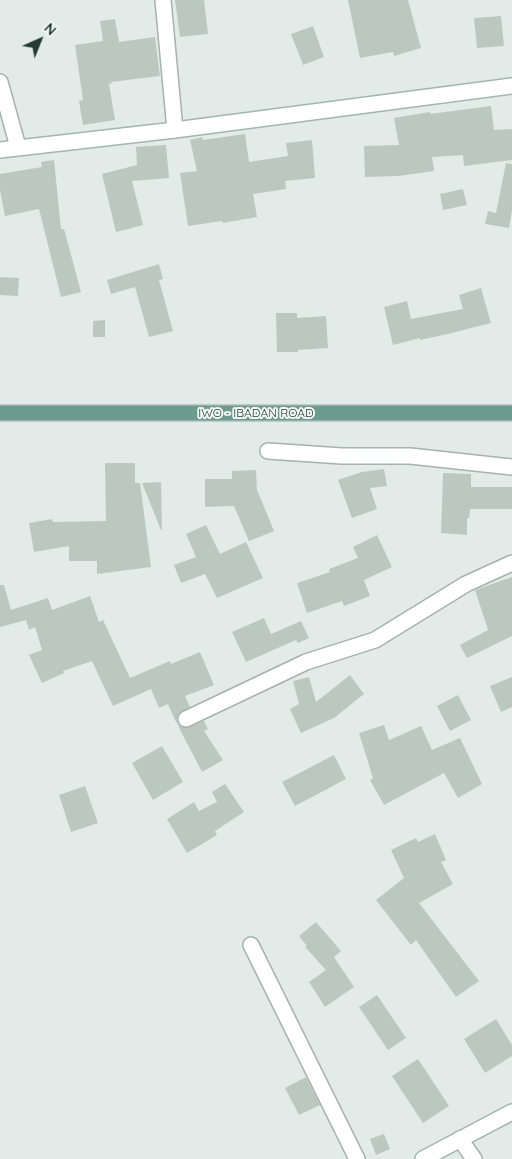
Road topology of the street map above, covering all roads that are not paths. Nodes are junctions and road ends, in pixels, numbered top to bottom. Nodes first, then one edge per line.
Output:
1 (163, 0) edge
2 (0, 82) edge
3 (512, 86) edge
4 (175, 130) junction
5 (18, 147) junction
6 (0, 150) edge
7 (0, 413) edge
8 (512, 413) edge
9 (268, 451) dead end
10 (512, 467) edge
11 (512, 563) edge
12 (186, 719) dead end
13 (251, 945) dead end
14 (512, 1112) edge
15 (460, 1139) junction
16 (357, 1159) edge
17 (423, 1159) edge
18 (474, 1159) edge

1 - 4 street
2 - 5 street
3 - 4 street
4 - 5 street
5 - 6 street
7 - 8 main road, IWO - IBADAN ROAD
9 - 10 street
11 - 12 street
13 - 16 street
14 - 15 street
15 - 17 street
15 - 18 street

